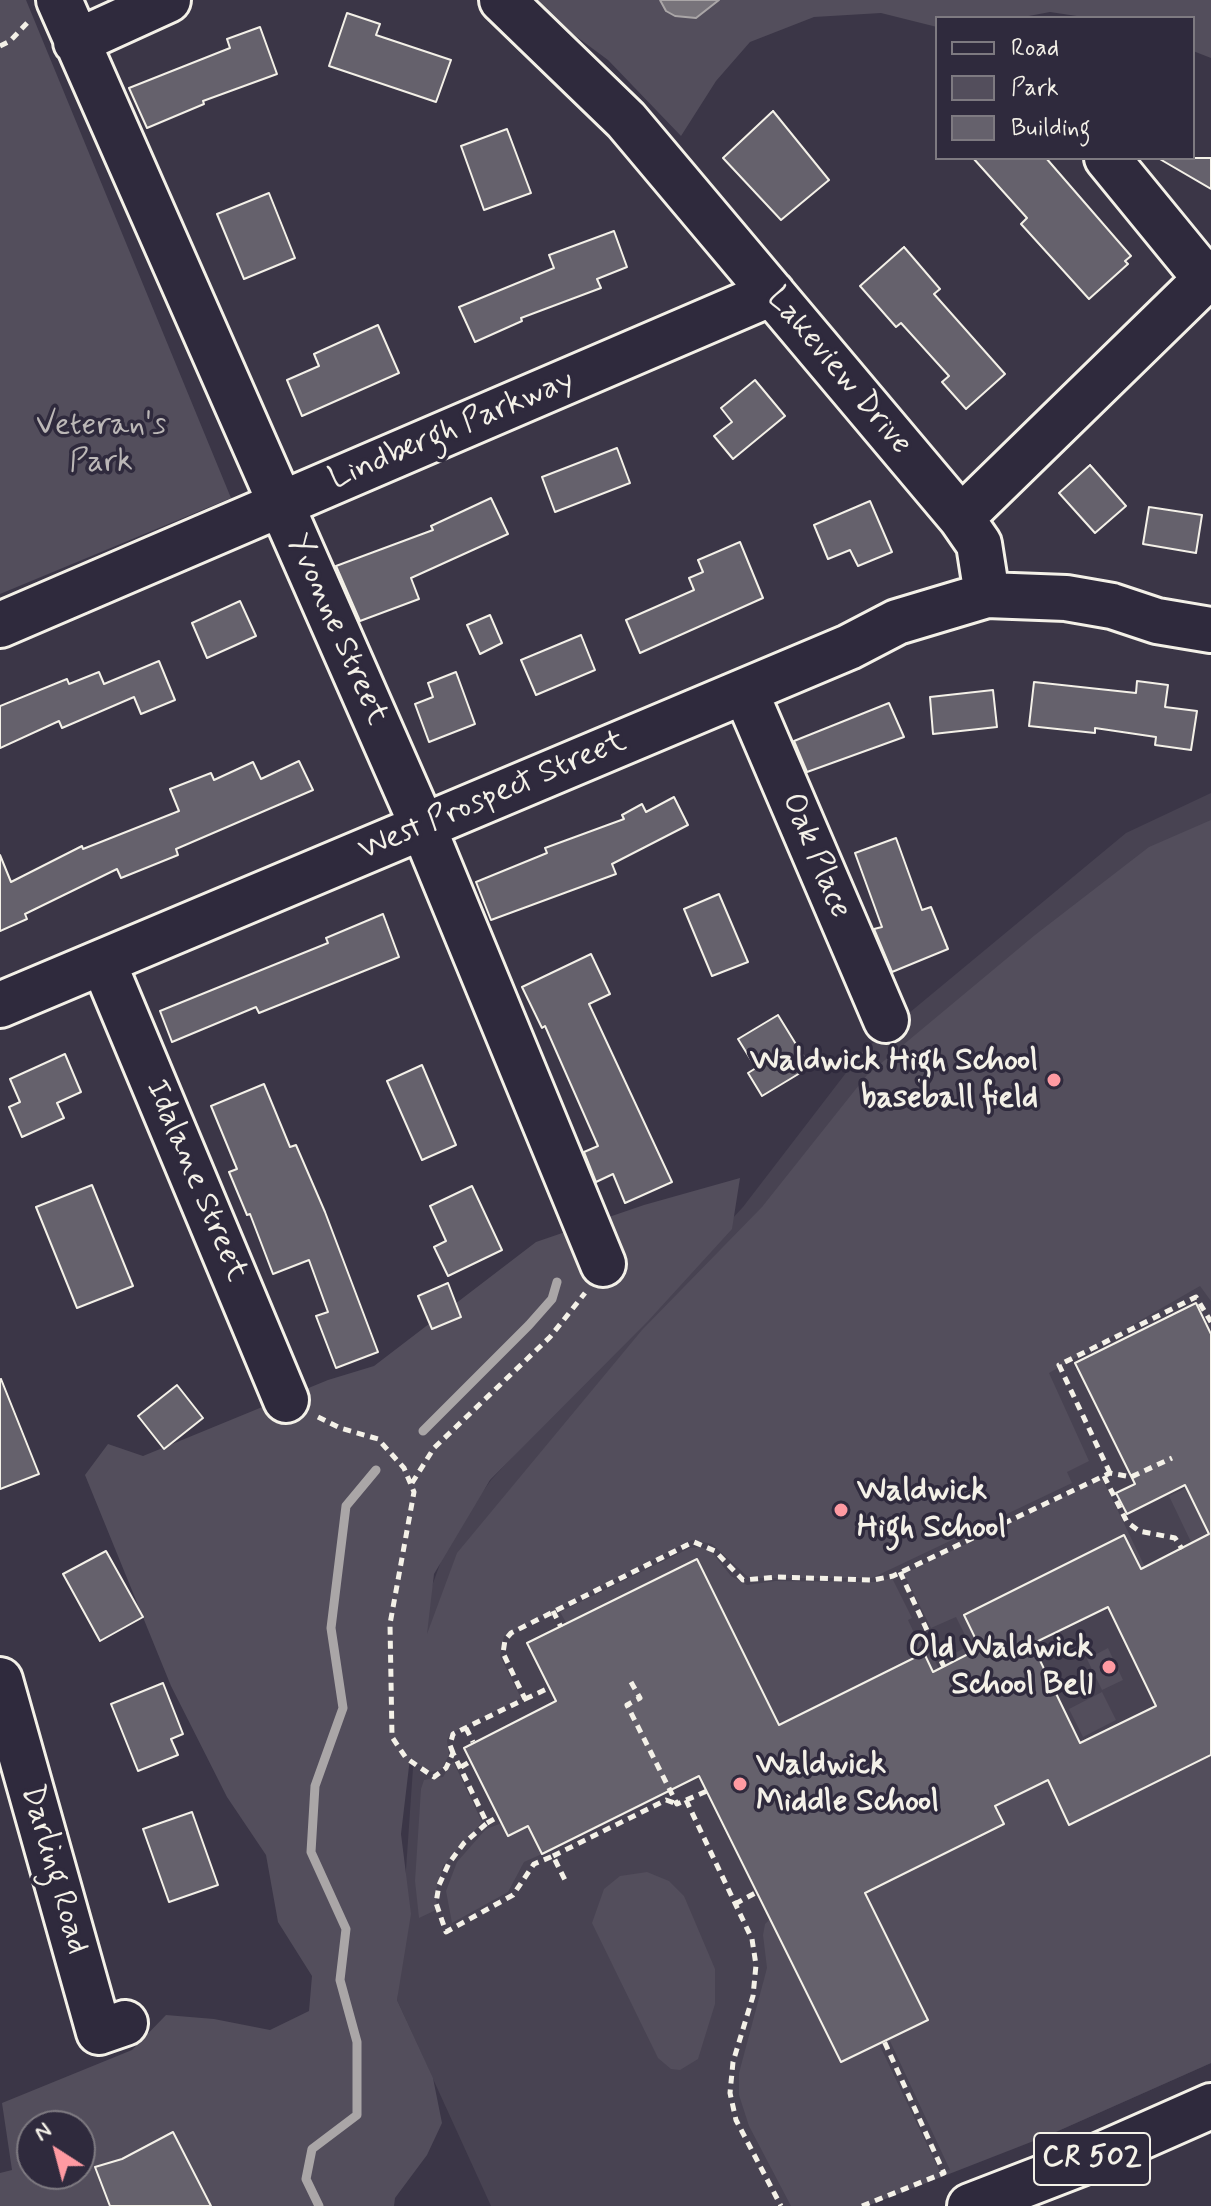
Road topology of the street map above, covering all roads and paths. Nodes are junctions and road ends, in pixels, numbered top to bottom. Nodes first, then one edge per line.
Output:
1 (168, 0) edge
2 (502, 0) edge
3 (49, 5) edge
4 (76, 42) junction
5 (0, 46) edge
6 (1109, 160) edge
7 (1209, 279) edge
8 (772, 293) junction
9 (280, 505) junction
10 (961, 518) junction
11 (987, 595) junction
12 (0, 625) edge
13 (1211, 630) edge
14 (745, 691) junction
15 (423, 827) junction
16 (103, 962) junction
17 (0, 1005) edge
18 (886, 1020) dead end
19 (603, 1264) joint
20 (1211, 1322) edge
21 (286, 1400) joint
22 (1172, 1458) dead end
23 (1107, 1475) junction
24 (411, 1484) junction
25 (1182, 1549) dead end
26 (900, 1572) junction
27 (553, 1611) junction
28 (561, 1627) dead end
29 (944, 1667) dead end
30 (0, 1680) edge
31 (631, 1682) dead end
32 (549, 1688) dead end
33 (525, 1699) junction
34 (466, 1728) junction
35 (473, 1742) dead end
36 (453, 1753) junction
37 (471, 1761) dead end
38 (461, 1767) junction
39 (707, 1791) dead end
40 (686, 1800) junction
41 (677, 1804) junction
42 (498, 1817) dead end
43 (487, 1823) junction
44 (553, 1856) junction
45 (566, 1882) dead end
46 (757, 1892) dead end
47 (735, 1904) junction
48 (125, 2023) dead end
49 (884, 2041) dead end
50 (1211, 2106) edge
51 (781, 2206) edge
52 (862, 2206) edge
53 (970, 2206) edge

1 - 4 street
2 - 8 street, Lakeview Drive
3 - 4 street, Yvonne Street
3 - 5 path
4 - 9 street, Yvonne Street
6 - 7 street
7 - 10 street
8 - 9 street, Lindbergh Parkway
8 - 10 street, Lakeview Drive
9 - 12 street, Lindbergh Parkway
9 - 15 street, Yvonne Street
10 - 11 street, Lakeview Drive
11 - 13 street
11 - 14 street, West Prospect Street
14 - 15 street, West Prospect Street
14 - 18 street, Oak Place
15 - 16 street, West Prospect Street
15 - 19 street, Yvonne Street
16 - 17 street, West Prospect Street
16 - 21 street, Idalane Street
19 - 24 path
20 - 23 path
21 - 24 path
22 - 23 path
23 - 25 path
23 - 26 path
24 - 36 path
26 - 27 path
26 - 29 path
27 - 28 path
27 - 33 path
30 - 48 street, Darling Road
31 - 41 path
32 - 33 path
33 - 34 path
34 - 35 path
34 - 36 path
36 - 38 path
37 - 38 path
38 - 43 path
39 - 40 path
40 - 41 path
40 - 47 path
41 - 44 path
42 - 43 path
43 - 44 path
44 - 45 path
46 - 47 path
47 - 51 path
49 - 52 path
50 - 53 street, CR 502

